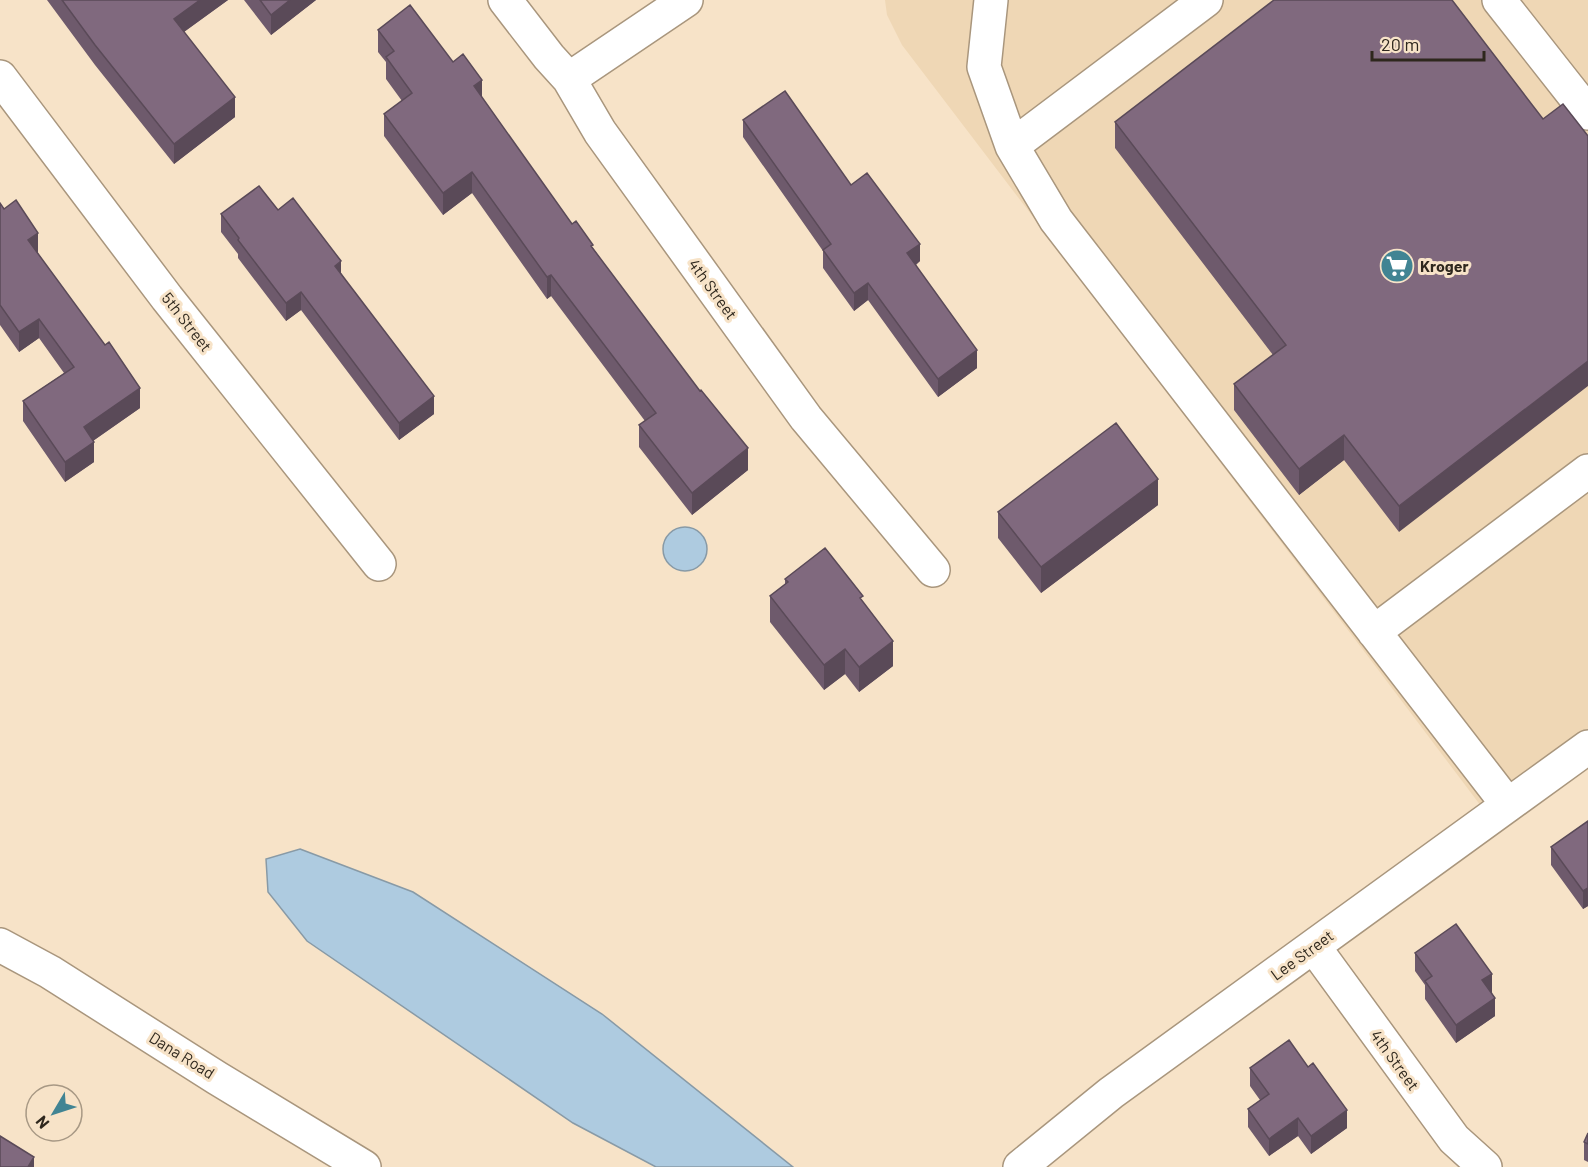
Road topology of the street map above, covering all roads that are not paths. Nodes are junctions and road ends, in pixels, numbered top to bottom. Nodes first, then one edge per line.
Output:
1 (505, 0) edge
2 (686, 0) edge
3 (991, 0) edge
4 (1206, 0) edge
5 (1499, 0) edge
6 (0, 76) edge
7 (569, 79) junction
8 (1588, 113) edge
9 (1012, 146) junction
10 (1588, 471) edge
11 (379, 564) dead end
12 (933, 570) dead end
13 (1374, 632) junction
14 (1588, 747) edge
15 (1508, 805) junction
16 (0, 945) edge
17 (1314, 947) junction
18 (364, 1167) edge
19 (1020, 1167) edge
20 (1485, 1167) edge

1 - 7 street, 4th Street
2 - 7 street
3 - 9 street
4 - 9 street
5 - 8 street
6 - 11 street, 5th Street
7 - 12 street, 4th Street
9 - 13 street
10 - 13 street
13 - 15 street
14 - 15 street, Lee Street
15 - 17 street, Lee Street
16 - 18 street, Dana Road
17 - 19 street, Lee Street
17 - 20 street, 4th Street

